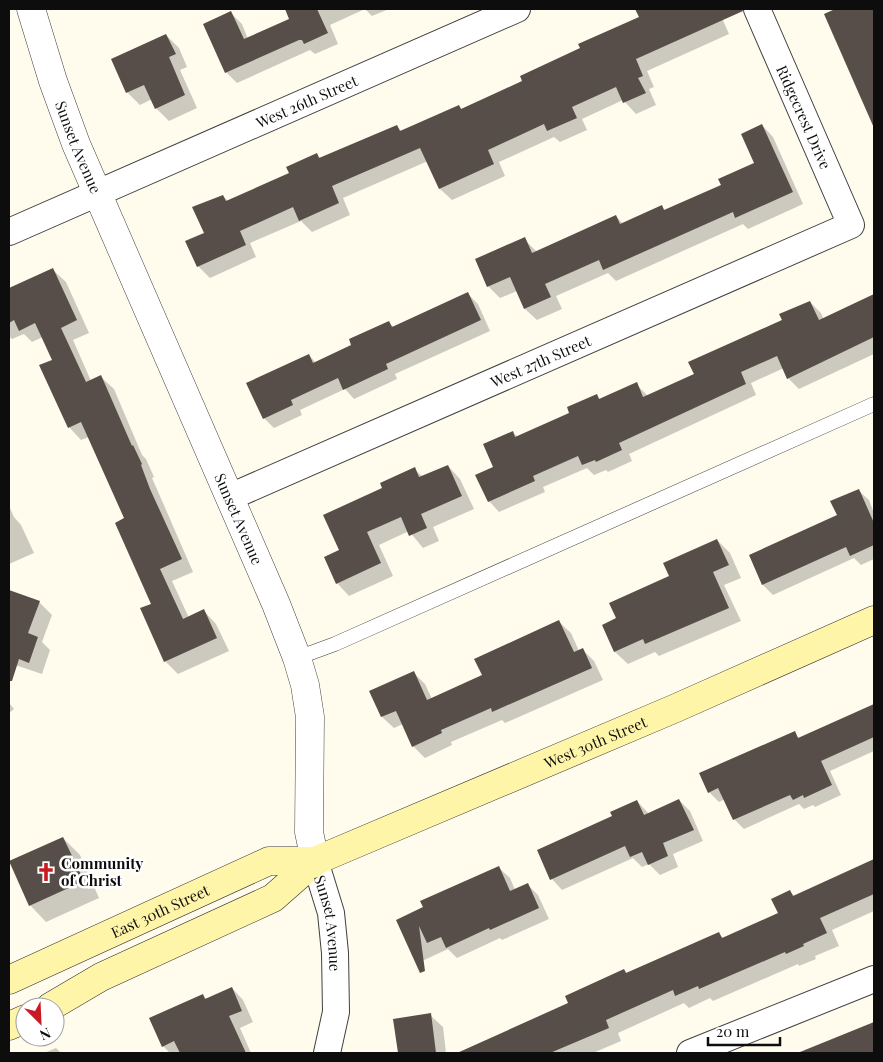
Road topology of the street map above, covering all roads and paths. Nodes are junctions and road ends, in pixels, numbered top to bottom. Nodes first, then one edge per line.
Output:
1 (31, 9) edge
2 (516, 9) edge
3 (757, 9) edge
4 (96, 193) junction
5 (851, 226) joint
6 (9, 232) edge
7 (874, 404) edge
8 (230, 497) junction
9 (874, 620) edge
10 (297, 658) junction
11 (315, 861) junction
12 (874, 979) edge
13 (9, 980) edge
14 (65, 998) edge
15 (327, 1053) edge
16 (690, 1053) edge

1 - 4 street, Sunset Avenue
2 - 4 street, West 26th Street
3 - 5 street, Ridgecrest Drive
4 - 6 street, West 26th Street
4 - 8 street, Sunset Avenue
5 - 8 street, West 27th Street
7 - 10 lane
8 - 10 street, Sunset Avenue
9 - 11 main road, West 30th Street
10 - 11 street, Sunset Avenue
11 - 13 main road, East 30th Street
11 - 14 main road
11 - 15 street, Sunset Avenue
12 - 16 street

